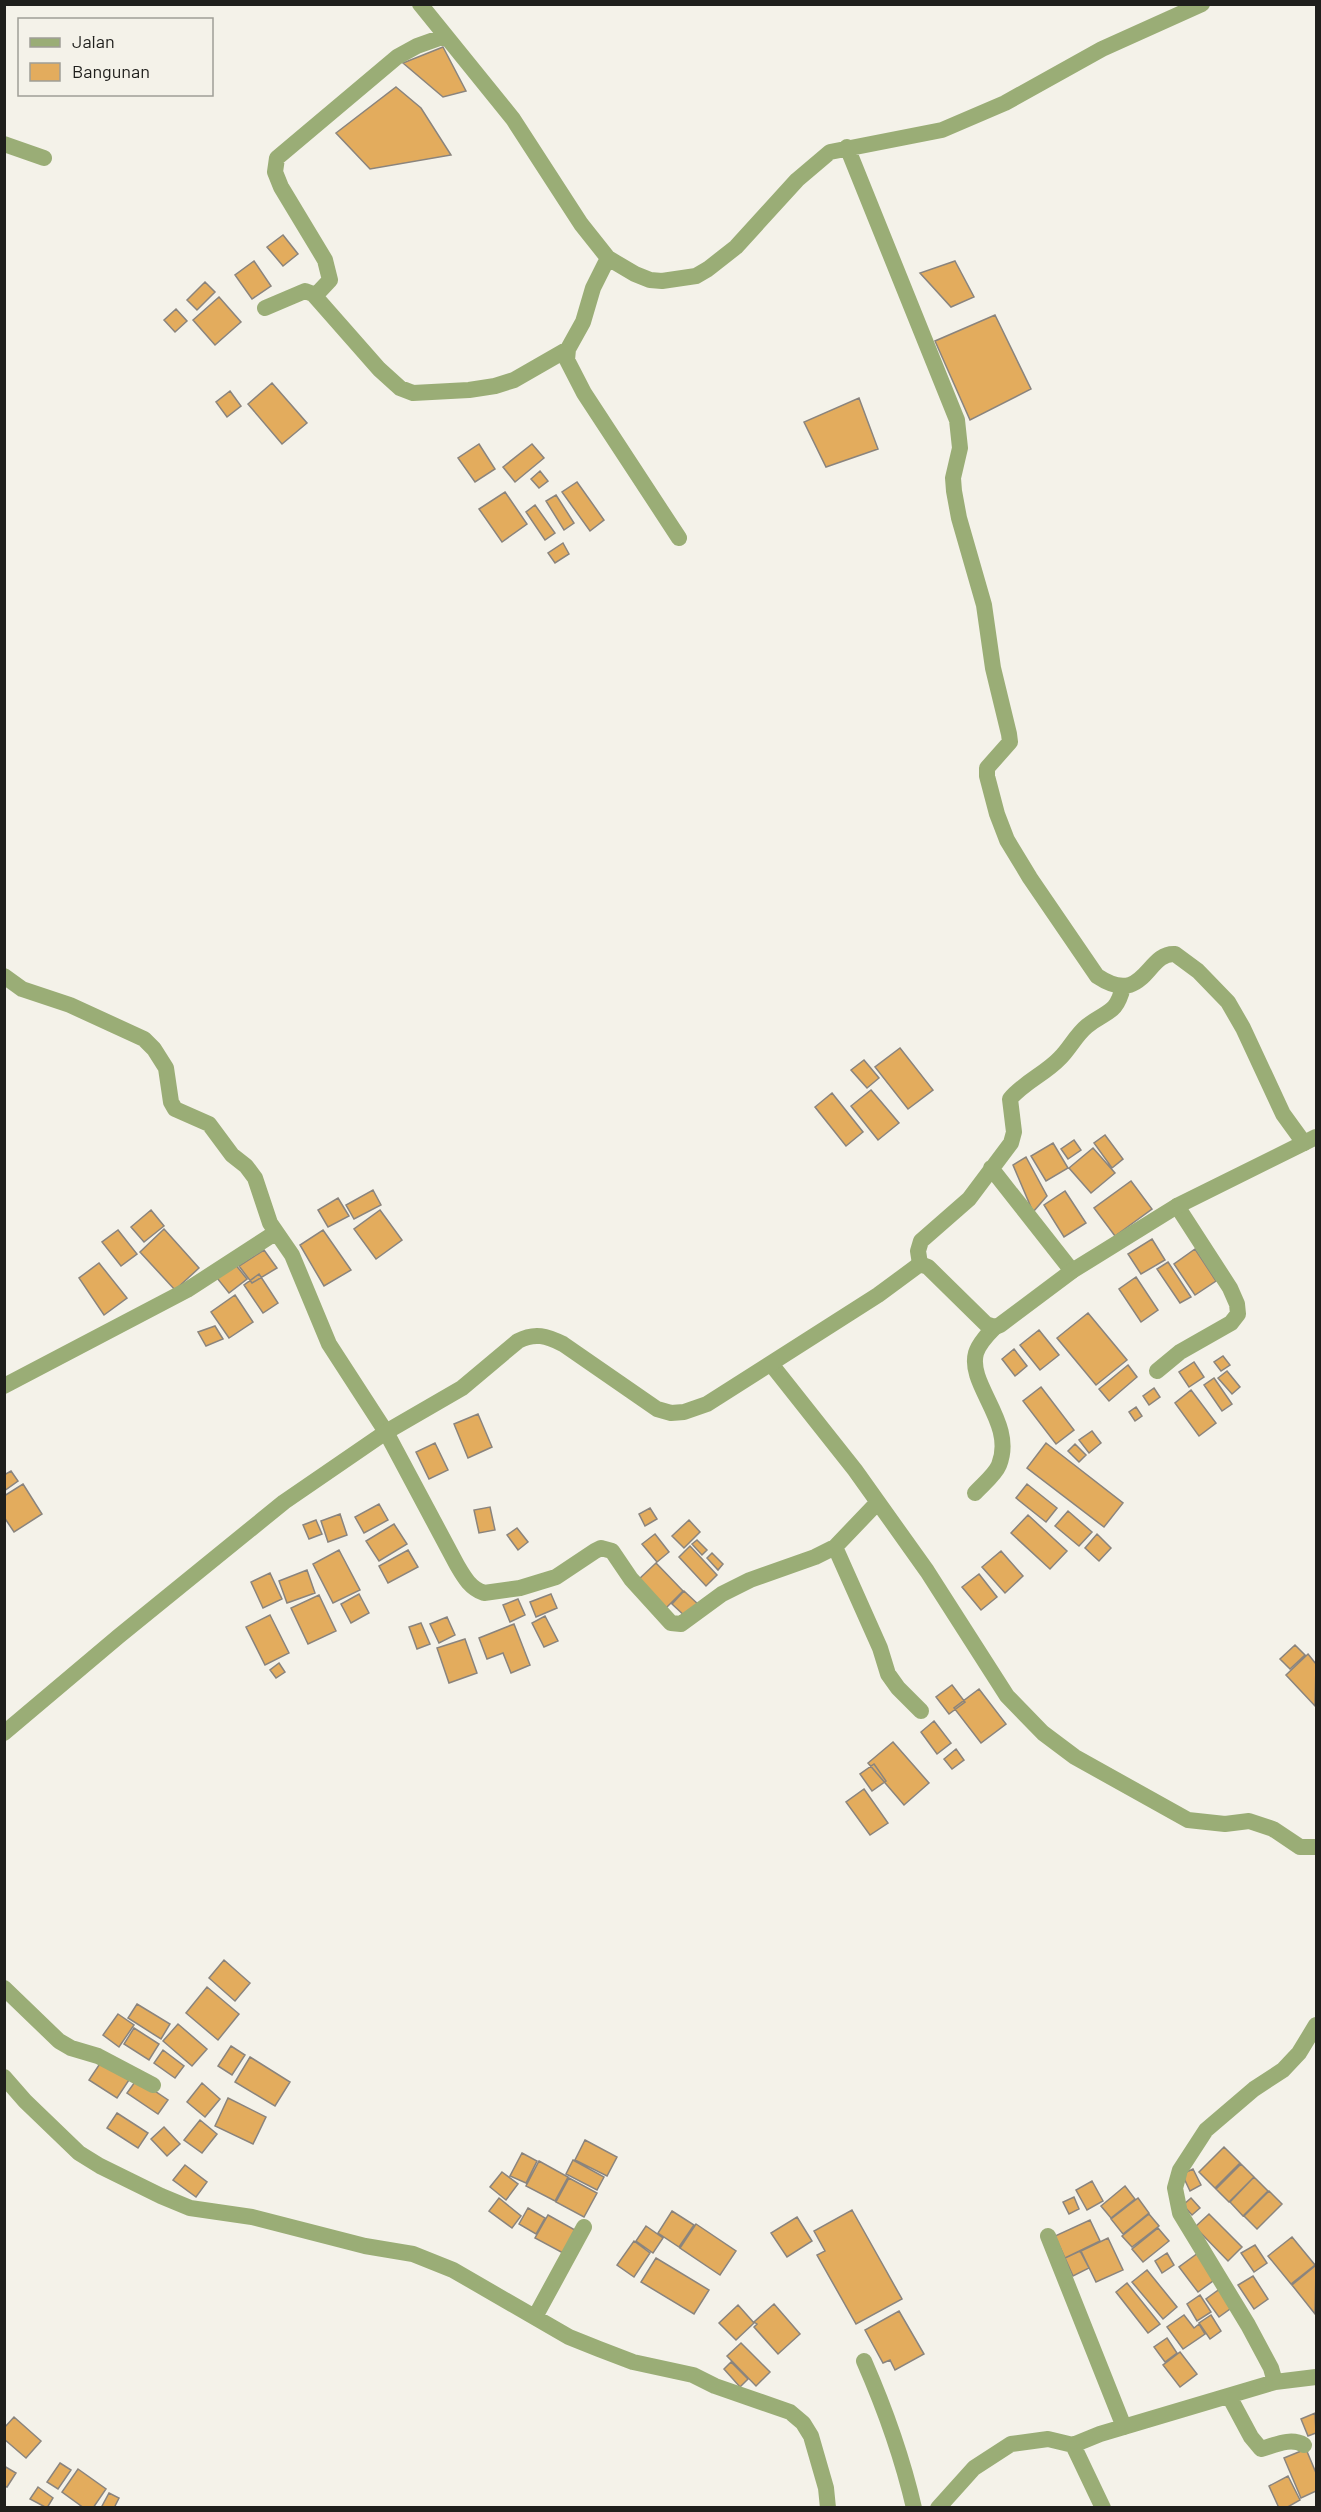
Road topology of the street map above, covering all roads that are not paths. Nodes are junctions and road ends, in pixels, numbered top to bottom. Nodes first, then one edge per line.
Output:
1 (420, 4) edge
2 (1202, 4) edge
3 (445, 36) junction
4 (4, 144) edge
5 (848, 147) junction
6 (44, 158) dead end
7 (609, 258) junction
8 (315, 296) junction
9 (265, 308) dead end
10 (568, 349) junction
11 (679, 538) dead end
12 (4, 976) edge
13 (1123, 987) junction
14 (1310, 1140) edge
15 (991, 1168) junction
16 (1177, 1206) junction
17 (275, 1233) junction
18 (920, 1264) junction
19 (1072, 1271) junction
20 (995, 1327) junction
21 (771, 1364) junction
22 (1157, 1371) dead end
23 (4, 1386) edge
24 (386, 1432) junction
25 (975, 1493) dead end
26 (878, 1502) junction
27 (835, 1547) junction
28 (921, 1711) dead end
29 (4, 1732) edge
30 (1317, 1847) edge
31 (4, 1988) edge
32 (1317, 2025) edge
33 (4, 2077) edge
34 (153, 2085) dead end
35 (585, 2228) dead end
36 (1048, 2236) dead end
37 (535, 2317) junction
38 (864, 2361) dead end
39 (1317, 2377) edge
40 (1275, 2382) junction
41 (1230, 2396) junction
42 (1124, 2427) junction
43 (1073, 2445) junction
44 (1304, 2445) dead end
45 (946, 2504) edge
46 (828, 2508) edge
47 (914, 2508) edge
48 (1103, 2508) edge

1 - 3 street
2 - 5 street
3 - 7 street
3 - 8 street
4 - 6 street
5 - 7 street
5 - 13 street
7 - 10 street
8 - 9 street
8 - 10 street
10 - 11 street
12 - 17 street
13 - 14 street
13 - 15 street
14 - 16 street
15 - 18 street
15 - 19 street
16 - 19 street
16 - 22 street
17 - 23 street
17 - 24 street
18 - 20 street
18 - 21 street
19 - 20 street
20 - 25 street
21 - 24 street
21 - 26 street
24 - 27 street
24 - 29 street
26 - 27 street
26 - 30 street
27 - 28 street
31 - 34 street
32 - 40 street
33 - 37 street
35 - 37 street
36 - 42 street
37 - 46 street
38 - 47 street
39 - 40 street
40 - 41 street
41 - 42 street
41 - 44 street
42 - 43 street
43 - 45 street
43 - 48 street

